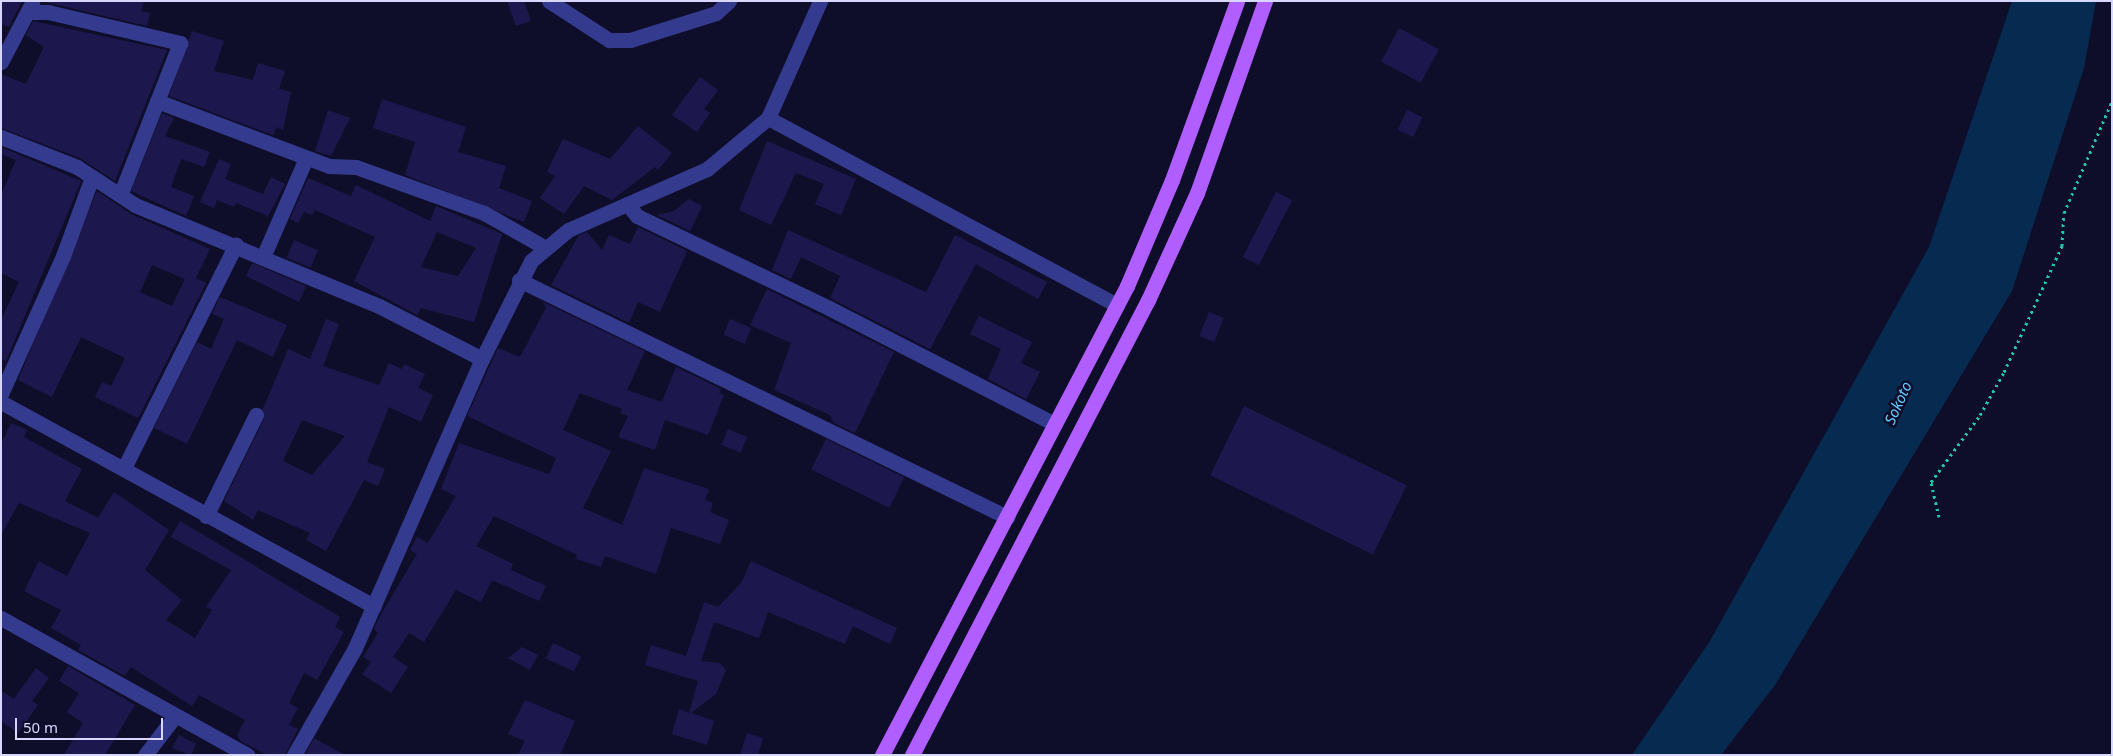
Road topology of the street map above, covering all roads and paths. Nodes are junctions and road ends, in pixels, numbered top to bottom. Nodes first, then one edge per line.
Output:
1 (549, 1) edge
2 (730, 1) edge
3 (820, 1) edge
4 (1237, 1) edge
5 (1265, 1) edge
6 (31, 6) edge
7 (1, 62) edge
8 (157, 101) junction
9 (2112, 101) edge
10 (768, 118) junction
11 (1, 136) edge
12 (306, 158) junction
13 (92, 176) junction
14 (120, 195) junction
15 (627, 204) junction
16 (236, 244) junction
17 (544, 247) junction
18 (262, 257) junction
19 (519, 280) junction
20 (1117, 305) junction
21 (482, 359) junction
22 (3, 405) edge
23 (256, 415) dead end
24 (1056, 424) junction
25 (124, 468) junction
26 (206, 516) junction
27 (1006, 517) junction
28 (1939, 517) dead end
29 (374, 606) junction
30 (1, 618) edge
31 (175, 716) junction
32 (145, 755) edge
33 (247, 755) edge
34 (294, 755) edge
35 (882, 755) edge
36 (912, 755) edge

1 - 2 street
3 - 10 street
4 - 20 main road
5 - 36 main road
6 - 7 street
6 - 8 street
8 - 12 street
8 - 14 street
9 - 28 path
10 - 15 street
10 - 20 street
11 - 13 street
12 - 17 street
12 - 18 street
13 - 14 street
13 - 22 street
14 - 16 street
15 - 17 street
15 - 24 street
16 - 18 street
16 - 25 street
17 - 19 street
18 - 21 street
19 - 21 street
19 - 27 street
20 - 24 main road
21 - 29 street
22 - 25 street
23 - 26 street
24 - 27 main road
25 - 26 street
26 - 29 street
27 - 35 main road
29 - 34 street
30 - 31 street
31 - 32 street
31 - 33 street

